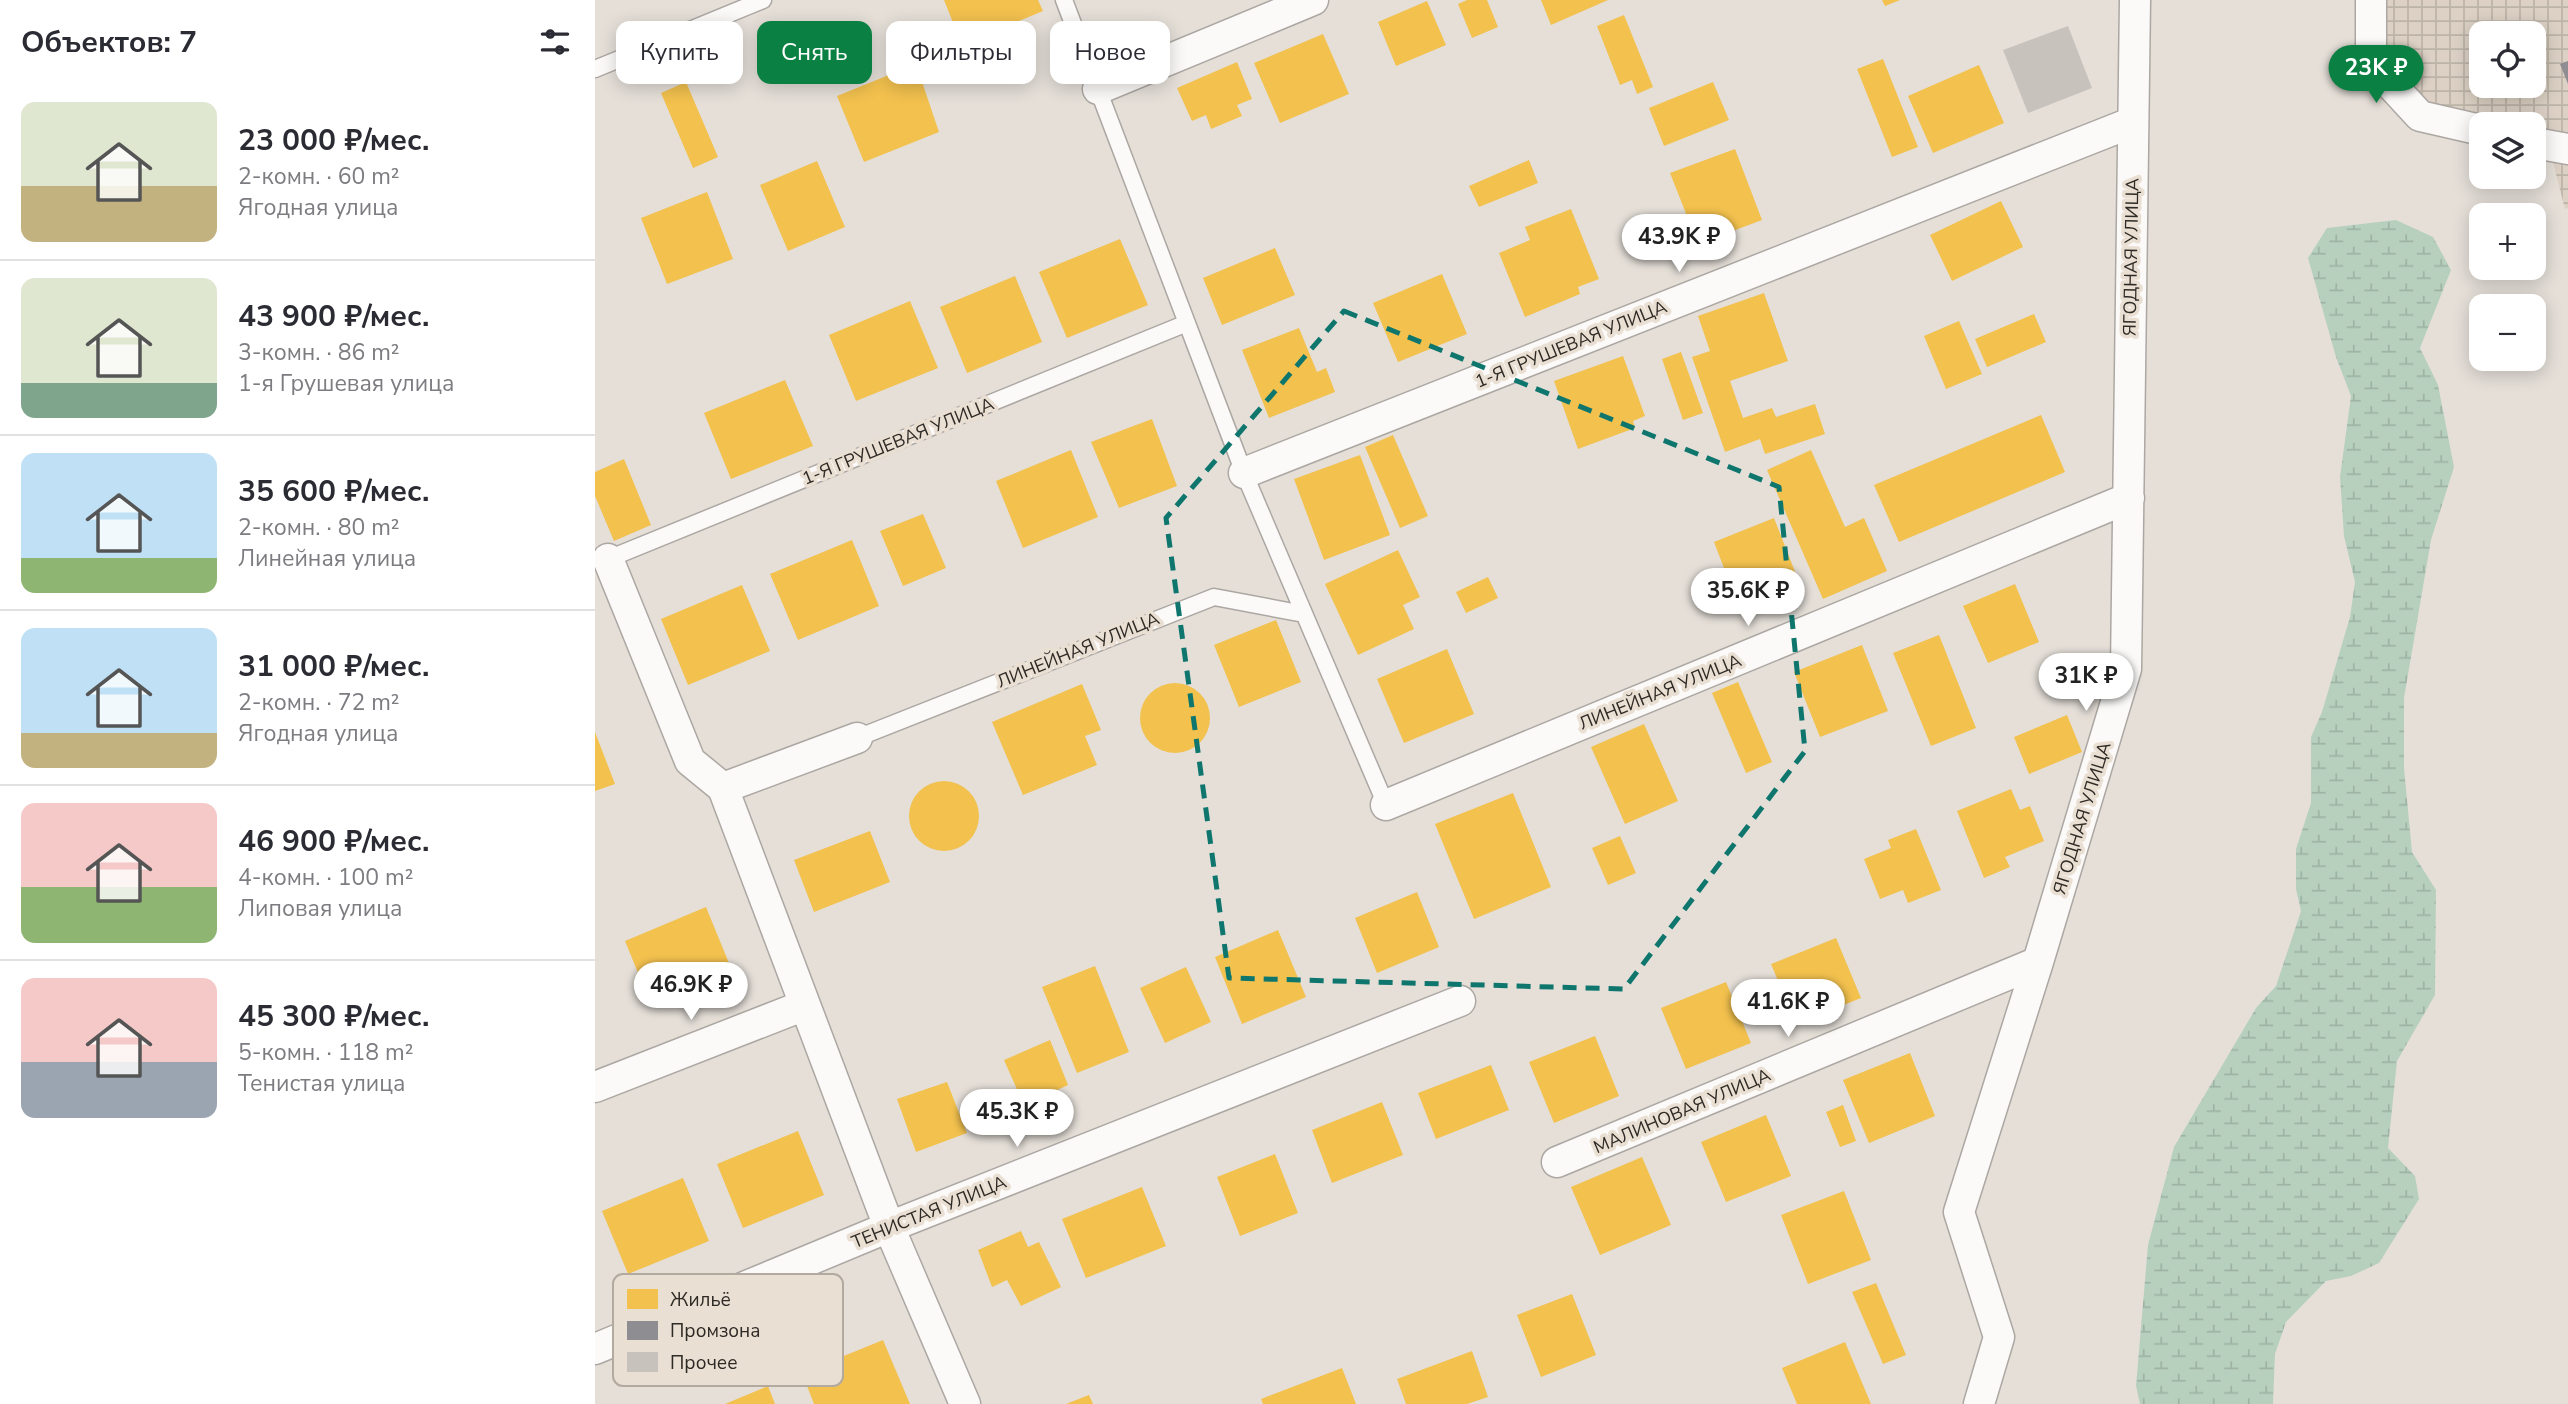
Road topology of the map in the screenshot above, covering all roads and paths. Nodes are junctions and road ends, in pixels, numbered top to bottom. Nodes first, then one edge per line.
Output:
1 (763, 0) edge
2 (1064, 0) edge
3 (1313, 0) edge
4 (2135, 0) edge
5 (2371, 0) edge
6 (595, 69) edge
7 (1098, 89) junction
8 (2133, 122) junction
9 (2469, 128) edge
10 (2546, 145) edge
11 (2568, 149) edge
12 (1187, 323) junction
13 (1244, 473) junction
14 (2129, 498) junction
15 (608, 559) joint
16 (1304, 614) junction
17 (857, 738) joint
18 (723, 788) junction
19 (1386, 805) joint
20 (2038, 962) junction
21 (1460, 1001) dead end
22 (805, 1005) junction
23 (595, 1087) edge
24 (1557, 1163) dead end
25 (889, 1227) junction
26 (776, 1274) edge
27 (613, 1342) edge
28 (595, 1349) edge
29 (965, 1404) edge
30 (1979, 1404) edge

1 - 6 lane
2 - 7 lane
3 - 7 street
4 - 8 street, ЯГОДНАЯ УЛИЦА
5 - 9 street
7 - 12 lane
8 - 13 street, 1-Я ГРУШЕВАЯ УЛИЦА
8 - 14 street, ЯГОДНАЯ УЛИЦА
10 - 11 street
12 - 13 lane
12 - 15 lane, 1-Я ГРУШЕВАЯ УЛИЦА
13 - 16 lane
14 - 19 street, ЛИНЕЙНАЯ УЛИЦА
14 - 20 street, ЯГОДНАЯ УЛИЦА
15 - 18 street
16 - 17 lane, ЛИНЕЙНАЯ УЛИЦА
16 - 19 lane
17 - 18 street
18 - 22 street
20 - 24 street, МАЛИНОВАЯ УЛИЦА
20 - 30 street, ЯГОДНАЯ УЛИЦА
21 - 25 street, ТЕНИСТАЯ УЛИЦА
22 - 23 street
22 - 25 street
25 - 26 street, ТЕНИСТАЯ УЛИЦА
25 - 29 street
27 - 28 street, ТЕНИСТАЯ УЛИЦА

